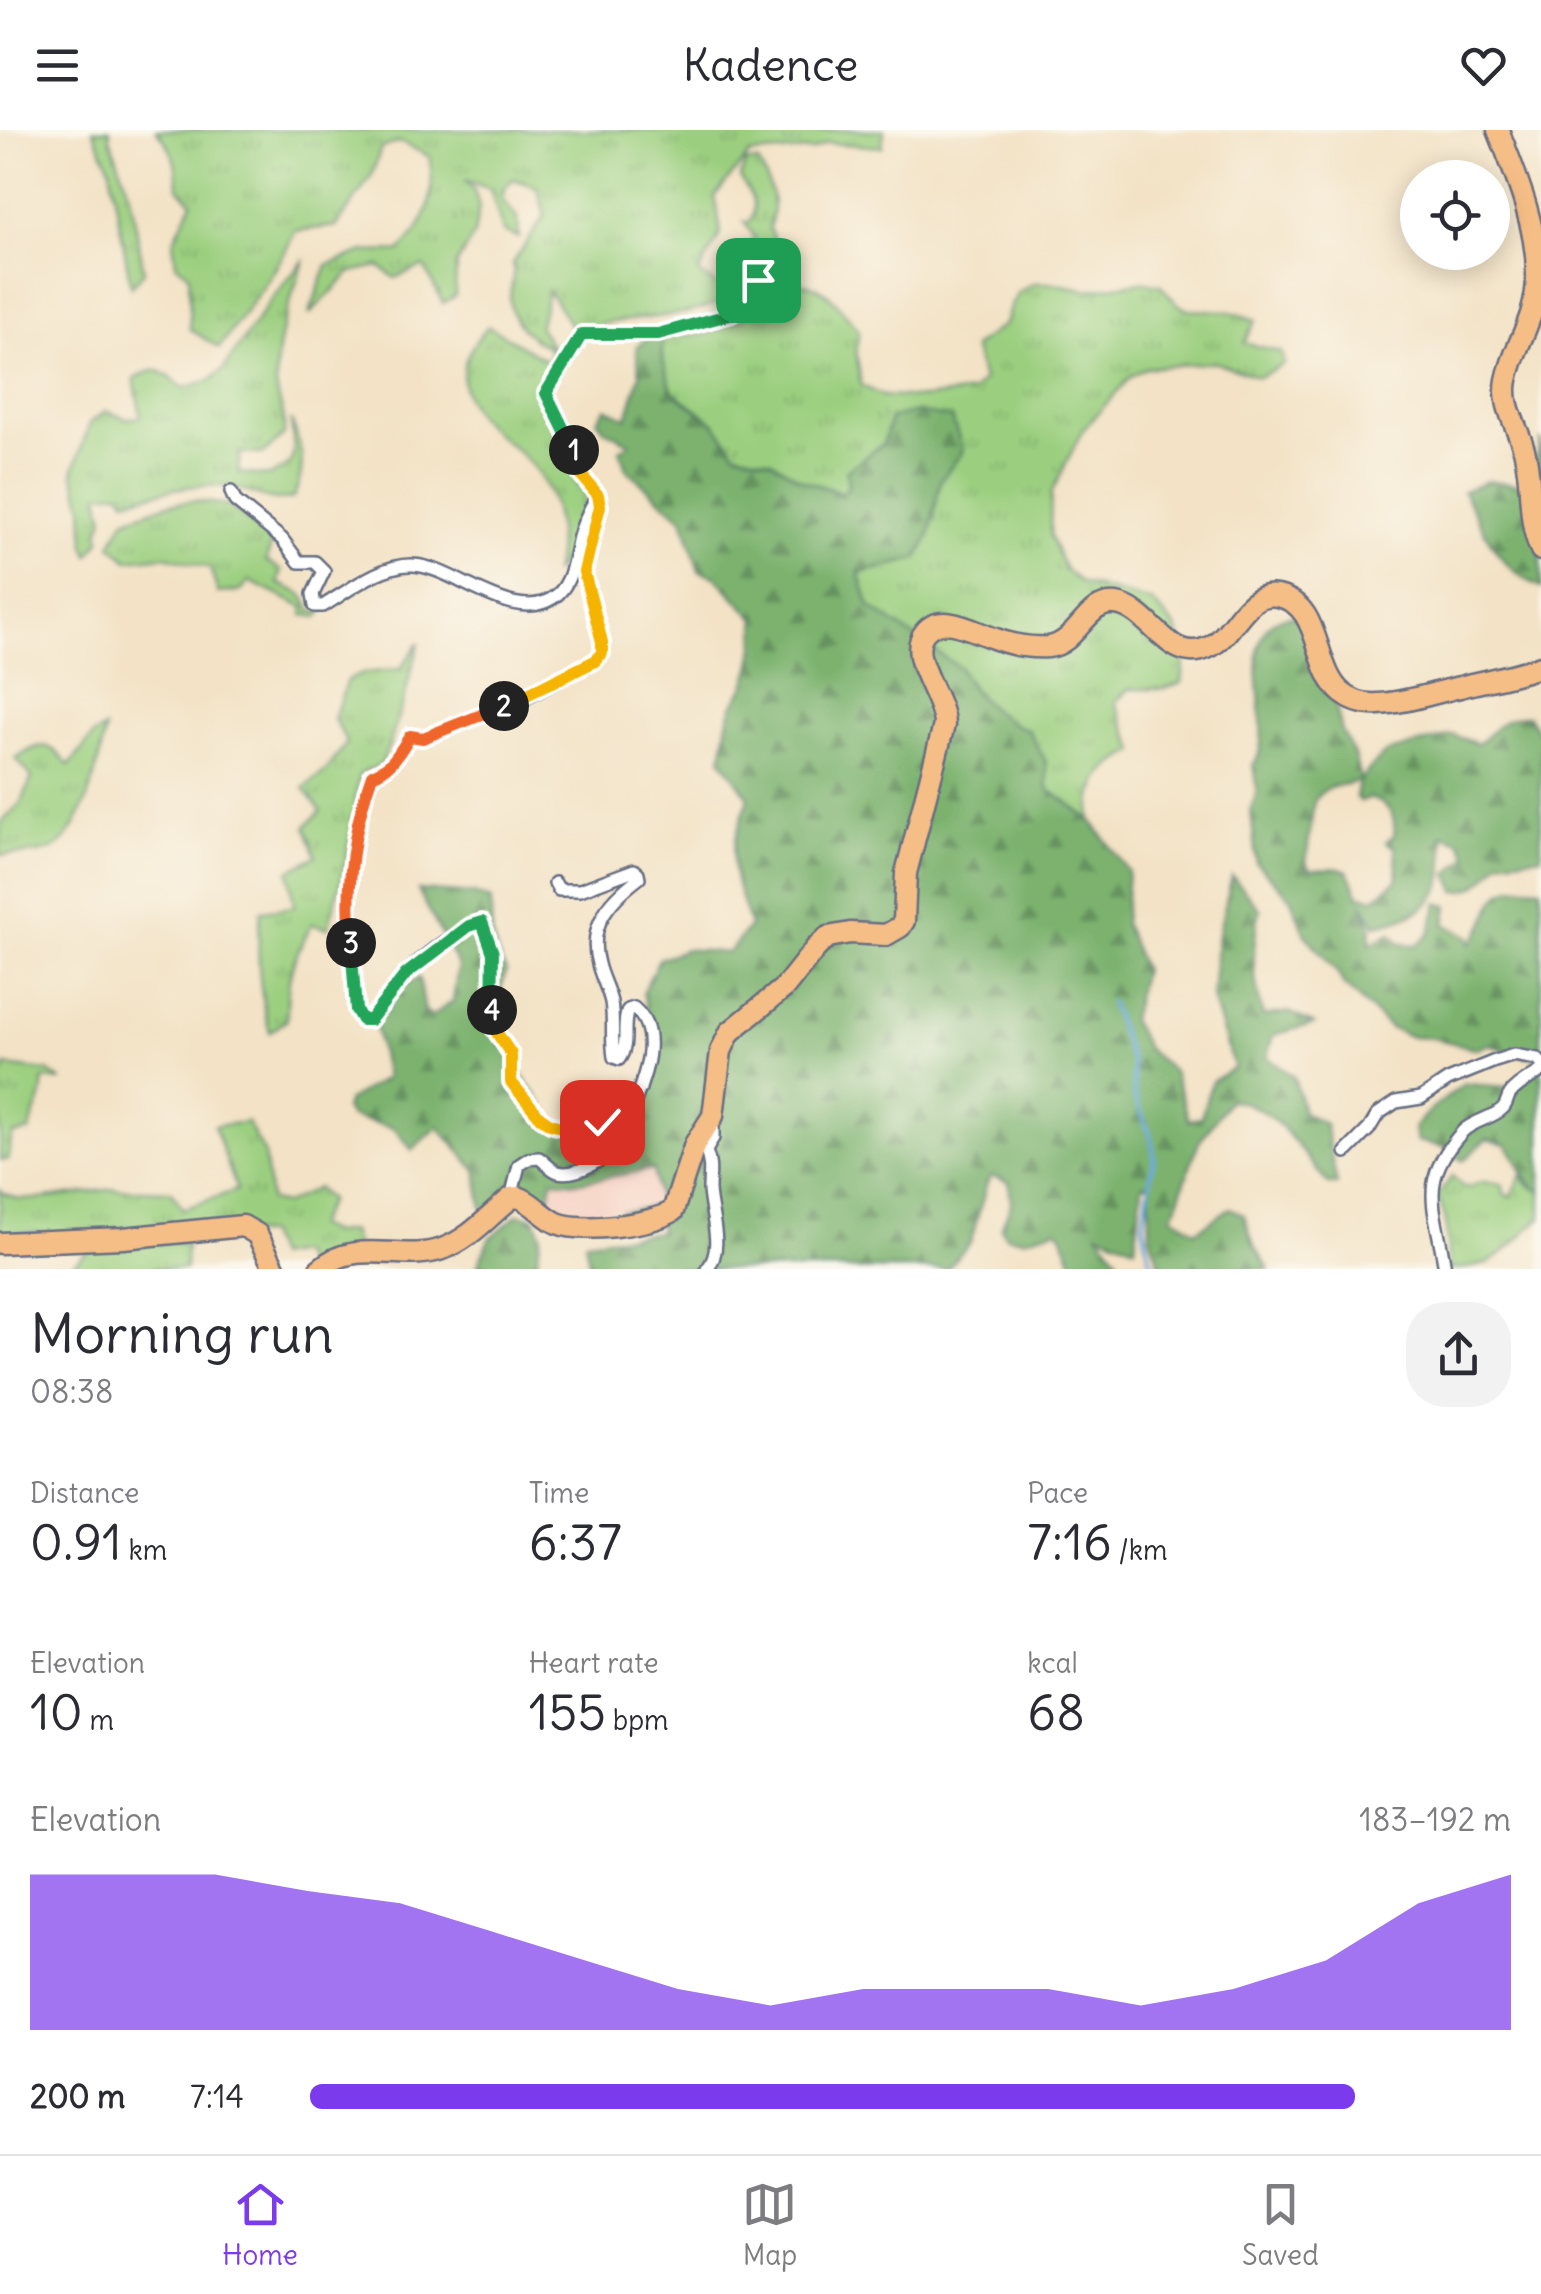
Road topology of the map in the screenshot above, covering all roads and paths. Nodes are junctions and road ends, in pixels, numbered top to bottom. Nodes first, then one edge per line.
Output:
1 (1498, 130) edge
2 (776, 254) dead end
3 (230, 492) dead end
4 (598, 495) junction
5 (1541, 550) edge
6 (1541, 666) edge
7 (555, 883) dead end
8 (1541, 1067) edge
9 (640, 1089) junction
10 (713, 1116) junction
11 (1346, 1152) dead end
12 (512, 1198) junction
13 (0, 1243) edge
14 (274, 1269) edge
15 (320, 1269) edge
16 (706, 1269) edge
17 (1445, 1269) edge

1 - 5 highway
2 - 4 street
3 - 4 street
4 - 9 street
6 - 10 highway
7 - 9 street
8 - 11 street
8 - 17 street
9 - 12 street
10 - 12 highway
10 - 16 street
12 - 15 highway
13 - 14 highway

